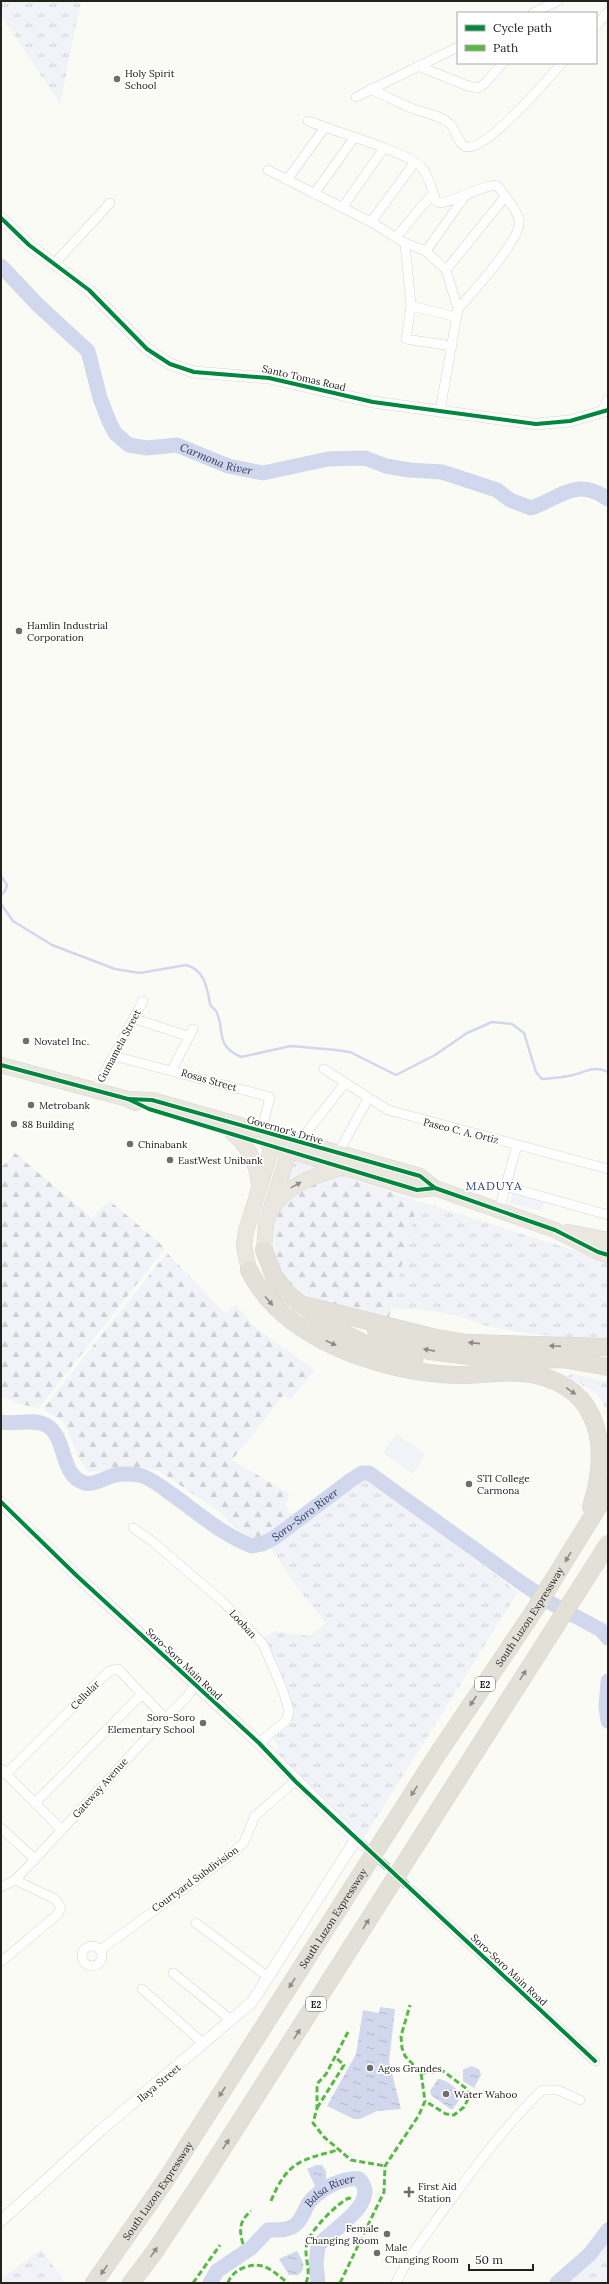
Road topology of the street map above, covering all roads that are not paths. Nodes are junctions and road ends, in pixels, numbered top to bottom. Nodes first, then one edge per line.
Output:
1 (557, 2) edge
2 (535, 12) edge
3 (547, 12) edge
4 (608, 12) edge
5 (597, 25) edge
6 (457, 48) edge
7 (502, 64) edge
8 (561, 64) edge
9 (418, 66) junction
10 (370, 89) junction
11 (356, 97) dead end
12 (308, 121) dead end
13 (325, 127) junction
14 (354, 138) junction
15 (384, 148) junction
16 (415, 162) junction
17 (268, 170) dead end
18 (287, 180) junction
19 (433, 193) junction
20 (314, 194) junction
21 (465, 196) junction
22 (506, 197) junction
23 (110, 203) dead end
24 (342, 208) junction
25 (1, 218) edge
26 (371, 222) junction
27 (397, 236) junction
28 (405, 243) junction
29 (426, 252) junction
30 (54, 264) junction
31 (446, 270) junction
32 (411, 306) junction
33 (458, 313) junction
34 (452, 346) junction
35 (608, 399) edge
36 (605, 410) edge
37 (440, 411) junction
38 (143, 1001) dead end
39 (135, 1019) junction
40 (114, 1056) junction
41 (1, 1064) edge
42 (324, 1069) dead end
43 (172, 1070) junction
44 (345, 1083) junction
45 (95, 1090) junction
46 (128, 1099) junction
47 (368, 1099) junction
48 (261, 1132) junction
49 (233, 1134) junction
50 (274, 1141) junction
51 (294, 1145) junction
52 (516, 1145) junction
53 (341, 1160) junction
54 (608, 1170) edge
55 (505, 1186) junction
56 (259, 1188) junction
57 (499, 1210) junction
58 (269, 1212) junction
59 (608, 1215) edge
60 (554, 1230) junction
61 (608, 1240) edge
62 (264, 1250) joint
63 (608, 1255) edge
64 (249, 1270) joint
65 (300, 1304) junction
66 (351, 1315) junction
67 (608, 1347) edge
68 (509, 1361) junction
69 (608, 1367) edge
70 (536, 1375) junction
71 (608, 1378) edge
72 (608, 1491) edge
73 (1, 1502) edge
74 (133, 1528) dead end
75 (582, 1532) junction
76 (608, 1544) edge
77 (608, 1561) edge
78 (582, 1583) junction
79 (195, 1685) junction
80 (142, 1694) junction
81 (165, 1718) junction
82 (259, 1743) junction
83 (4, 1772) edge
84 (295, 1781) junction
85 (35, 1802) junction
86 (1, 1828) edge
87 (62, 1830) junction
88 (35, 1859) junction
89 (14, 1880) junction
90 (1, 1887) edge
91 (413, 1891) tunnel mouth
92 (196, 1923) dead end
93 (299, 1929) joint
94 (100, 1950) dead end
95 (1, 1962) edge
96 (173, 1973) dead end
97 (268, 1977) junction
98 (142, 1989) dead end
99 (231, 2020) junction
100 (204, 2044) junction
101 (595, 2061) dead end
102 (580, 2100) dead end
103 (1, 2221) edge
104 (94, 2283) edge
105 (131, 2283) edge
106 (396, 2283) edge

1 - 2 street
1 - 3 street
4 - 5 street
6 - 9 street
7 - 9 street
8 - 10 street
9 - 10 street
10 - 11 street
12 - 13 street
13 - 14 street
13 - 18 street
14 - 15 street
14 - 20 street
15 - 16 street
15 - 24 street
16 - 19 street
16 - 26 street
17 - 18 street
18 - 20 street
19 - 21 street
19 - 27 street
20 - 24 street
21 - 22 street
21 - 29 street
22 - 31 street
22 - 33 street
23 - 30 street
24 - 26 street
25 - 30 street, Santo Tomas Road
26 - 27 street
27 - 28 street
28 - 29 street
28 - 32 street
29 - 31 street
30 - 37 street, Santo Tomas Road
31 - 33 street
32 - 33 street
32 - 34 street
33 - 34 street
34 - 37 street
35 - 36 street
36 - 37 street, Santo Tomas Road
38 - 39 street, Gumamela Street
39 - 40 street, Gumamela Street
39 - 43 street
40 - 43 street, Rosas Street
40 - 45 street, Gumamela Street
41 - 45 highway, Governor's Drive
42 - 44 street, Paseo C. A. Ortiz
43 - 48 street, Rosas Street
44 - 47 street, Paseo C. A. Ortiz
44 - 51 street
45 - 46 highway, Governor's Drive
46 - 48 highway, Governor's Drive
46 - 49 highway, Governor's Drive
47 - 52 street, Paseo C. A. Ortiz
47 - 53 street
48 - 50 highway, Governor's Drive
49 - 50 highway, Governor's Drive
49 - 56 highway
50 - 51 highway, Governor's Drive
50 - 56 highway
51 - 53 highway, Governor's Drive
51 - 58 highway
52 - 54 street, Paseo C. A. Ortiz
52 - 55 street
53 - 57 highway, Governor's Drive
58 -> 53 highway
55 - 57 street
55 - 59 street
56 - 64 highway
57 - 60 highway, Governor's Drive
58 - 62 highway
60 - 61 highway, Governor's Drive
60 - 63 highway, Governor's Drive
62 - 65 highway
64 -> 70 highway
65 - 66 highway
65 - 68 highway
67 -> 66 highway
68 -> 66 highway
68 - 69 highway
70 - 71 highway
70 -> 75 highway
72 - 75 highway, South Luzon Expressway / E2
73 - 79 street, Soro-Soro Main Road
74 - 82 street, Looban
75 -> 104 highway, South Luzon Expressway / E2
76 - 78 highway, E2
77 - 78 highway
105 -> 78 highway, E2
79 - 81 street, Gateway Avenue
79 - 82 street, Soro-Soro Main Road
80 - 81 street, Cellular
80 - 83 street, Cellular
80 - 85 street
81 - 87 street, Gateway Avenue
82 - 84 street, Soro-Soro Main Road
83 - 85 street
84 - 93 street, Soro-Soro Main Road
84 - 94 street, Courtyard Subdivision
85 - 87 street
86 - 88 street
87 - 88 street, Gateway Avenue
88 - 89 street, Gateway Avenue
89 - 90 street, Gateway Avenue
89 - 95 street
91 - 101 street, Soro-Soro Main Road
92 - 97 street
93 - 97 street, Ilaya Street
96 - 99 street
97 - 99 street, Ilaya Street
98 - 100 street
99 - 100 street, Ilaya Street
100 - 103 street, Ilaya Street
102 - 106 street

